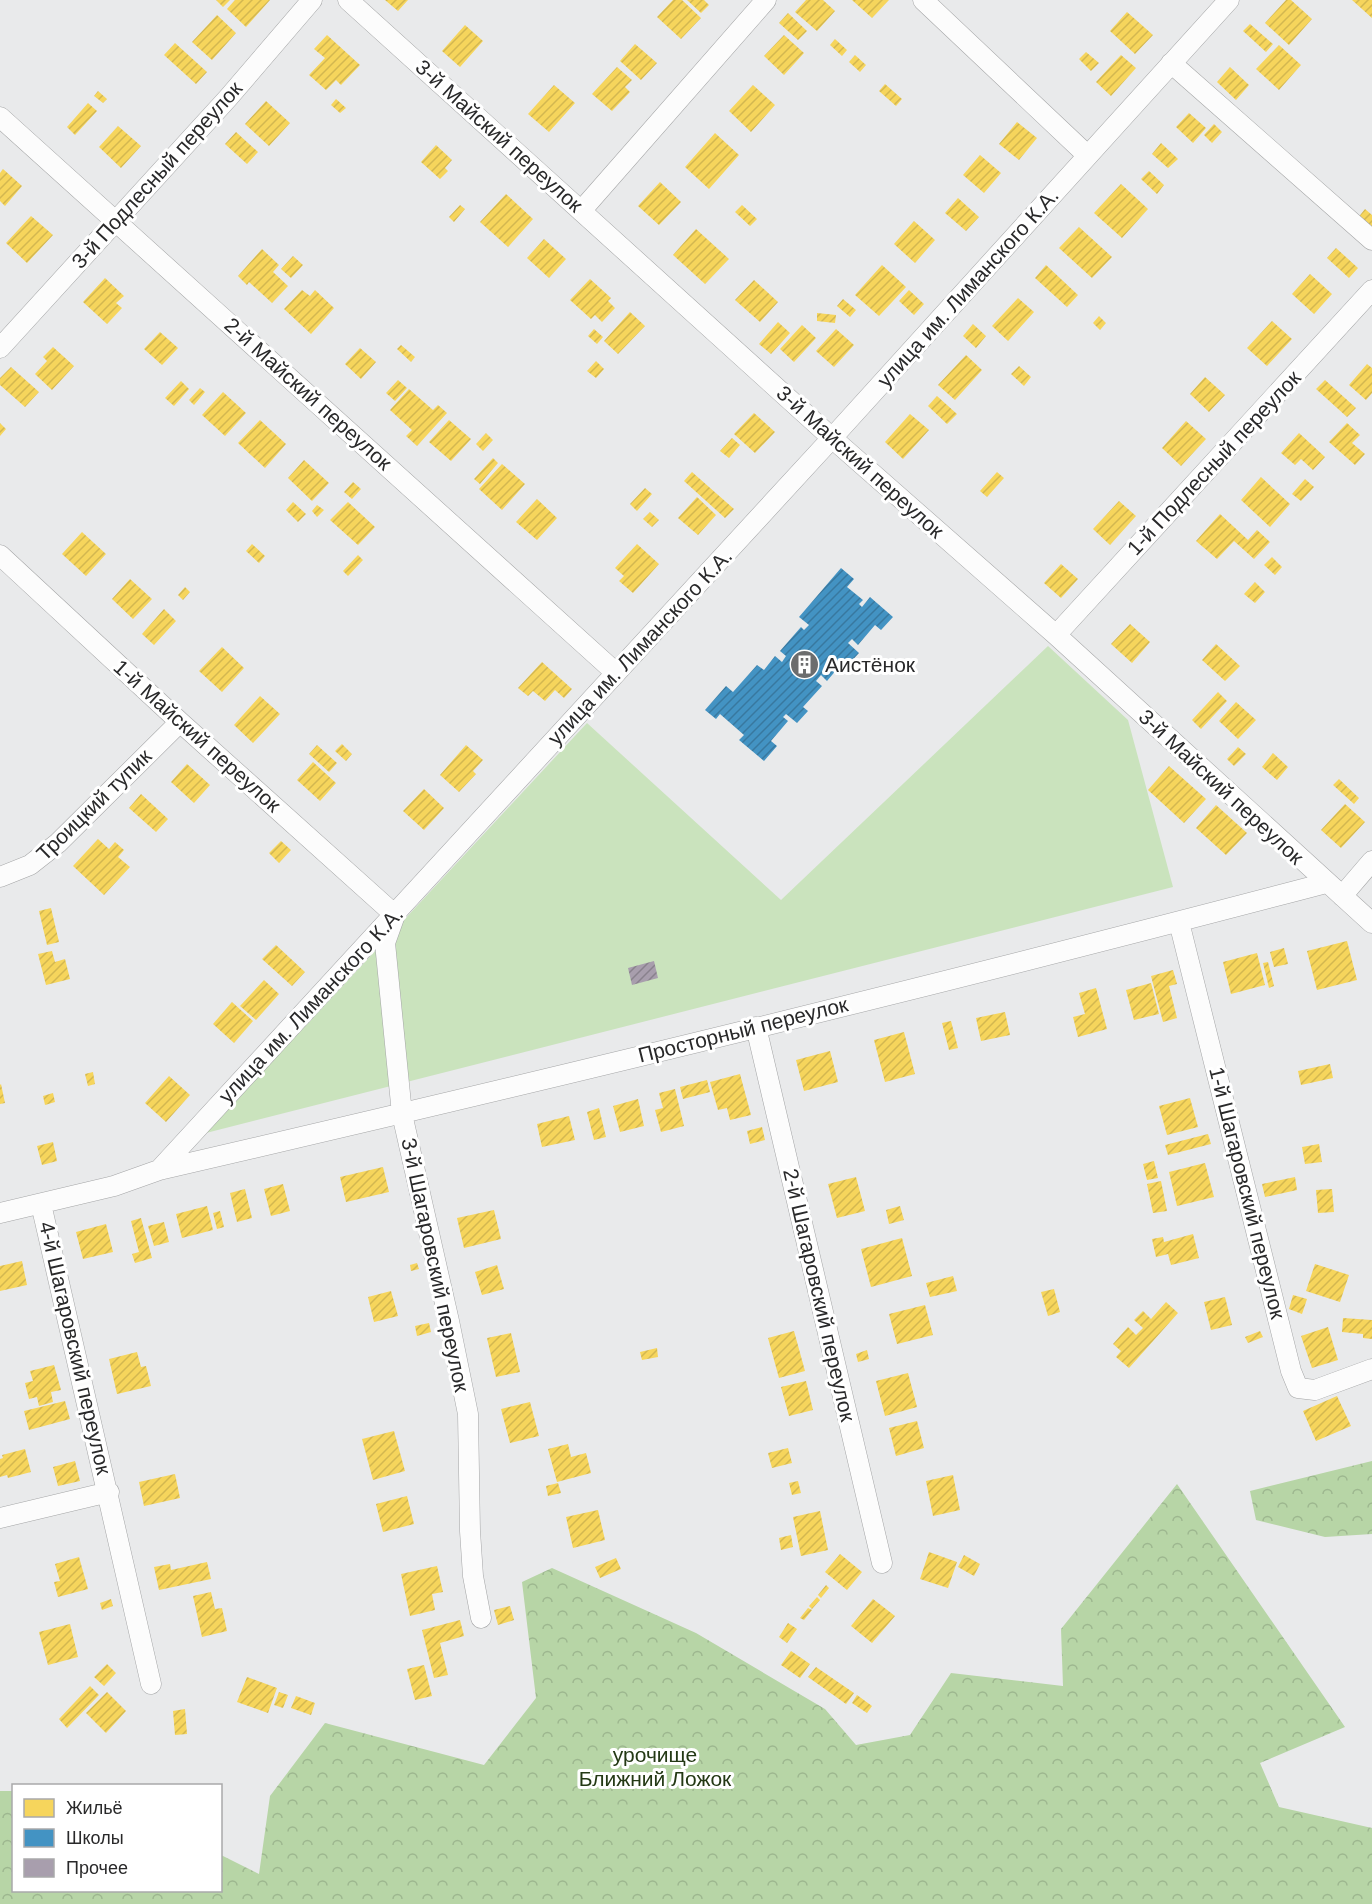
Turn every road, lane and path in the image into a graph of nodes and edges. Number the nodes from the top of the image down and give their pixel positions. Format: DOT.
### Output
graph roads {
  1 [pos="312,0"];
  2 [pos="348,0"];
  3 [pos="766,0"];
  4 [pos="923,0"];
  5 [pos="1229,0"];
  6 [pos="1172,63"];
  7 [pos="0,117"];
  8 [pos="1088,155"];
  9 [pos="581,211"];
  10 [pos="116,221"];
  11 [pos="1372,240"];
  12 [pos="1372,290"];
  13 [pos="0,348"];
  14 [pos="832,438"];
  15 [pos="0,555"];
  16 [pos="1056,635"];
  17 [pos="615,672"];
  18 [pos="180,722"];
  19 [pos="1372,861"];
  20 [pos="0,878"];
  21 [pos="1326,883"];
  22 [pos="1342,896"];
  23 [pos="395,915"];
  24 [pos="1179,922"];
  25 [pos="1372,923"];
  26 [pos="756,1027"];
  27 [pos="402,1114"];
  28 [pos="159,1170"];
  29 [pos="41,1204"];
  30 [pos="0,1213"];
  31 [pos="1372,1369"];
  32 [pos="109,1492"];
  33 [pos="0,1518"];
  34 [pos="882,1563"];
  35 [pos="481,1618"];
  36 [pos="151,1684"];
  1 -- 10 [label="street, 3-й Подлесный переулок"];
  2 -- 9 [label="street, 3-й Майский переулок"];
  3 -- 9 [label="street"];
  4 -- 8 [label="street"];
  5 -- 6 [label="street, улица им. Лиманского К.А."];
  6 -- 8 [label="street, улица им. Лиманского К.А."];
  6 -- 11 [label="street"];
  7 -- 10 [label="street, 2-й Майский переулок"];
  8 -- 14 [label="street, улица им. Лиманского К.А."];
  9 -- 14 [label="street, 3-й Майский переулок"];
  10 -- 13 [label="street, 3-й Подлесный переулок"];
  10 -- 17 [label="street, 2-й Майский переулок"];
  12 -- 16 [label="street, 1-й Подлесный переулок"];
  14 -- 16 [label="street, 3-й Майский переулок"];
  14 -- 17 [label="street, улица им. Лиманского К.А."];
  15 -- 18 [label="street, 1-й Майский переулок"];
  16 -- 21 [label="street, 3-й Майский переулок"];
  17 -- 23 [label="street, улица им. Лиманского К.А."];
  18 -- 20 [label="street, Троицкий тупик"];
  18 -- 23 [label="street, 1-й Майский переулок"];
  19 -- 22 [label="street"];
  21 -- 22 [label="street, 3-й Майский переулок"];
  21 -- 24 [label="street, Просторный переулок"];
  22 -- 25 [label="street, 3-й Майский переулок"];
  23 -- 27 [label="street, 3-й Шагаровский переулок"];
  23 -- 28 [label="street, улица им. Лиманского К.А."];
  24 -- 26 [label="street, Просторный переулок"];
  24 -- 31 [label="street, 1-й Шагаровский переулок"];
  26 -- 27 [label="street, Просторный переулок"];
  26 -- 34 [label="street, 2-й Шагаровский переулок"];
  27 -- 28 [label="street, Просторный переулок"];
  27 -- 35 [label="street, 3-й Шагаровский переулок"];
  28 -- 29 [label="street, улица им. Лиманского К.А."];
  29 -- 30 [label="street, улица им. Лиманского К.А."];
  29 -- 32 [label="street, 4-й Шагаровский переулок"];
  32 -- 33 [label="street, 4-й Шагаровский переулок"];
  32 -- 36 [label="street, 4-й Шагаровский переулок"];
}
